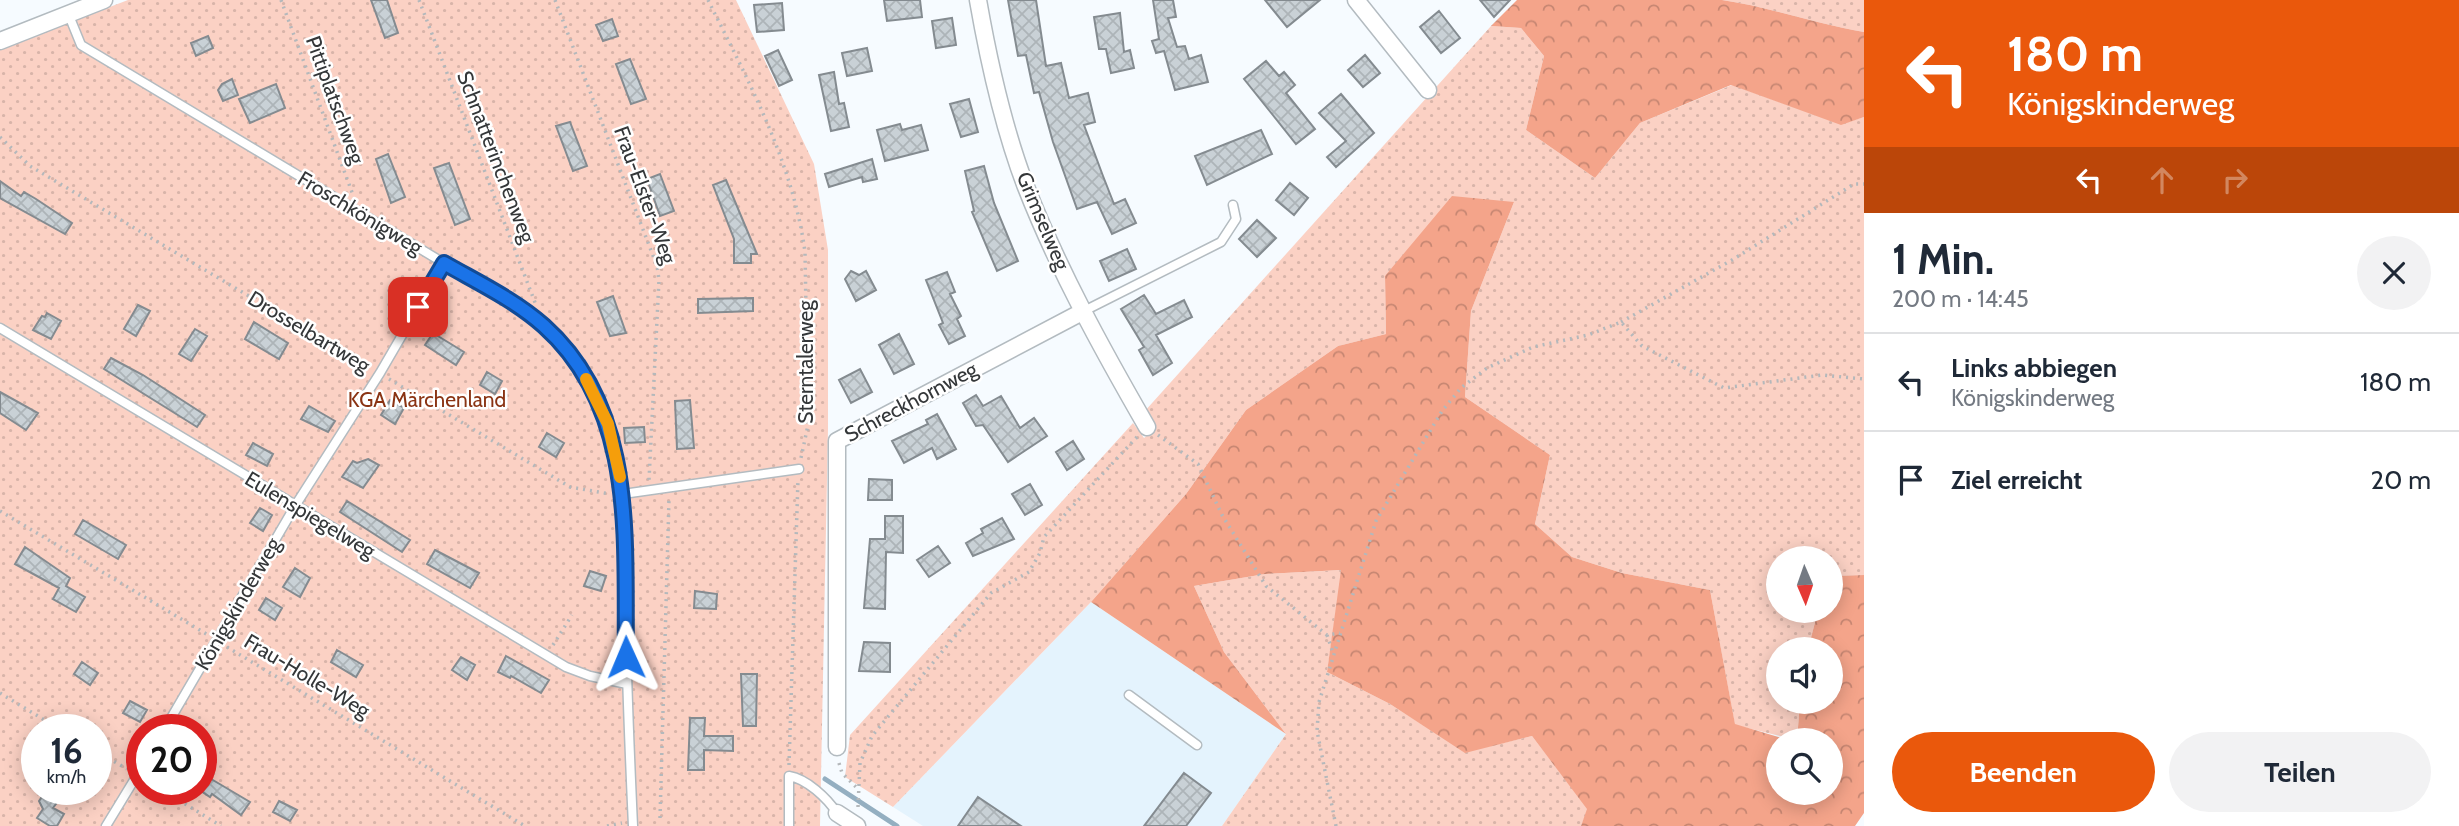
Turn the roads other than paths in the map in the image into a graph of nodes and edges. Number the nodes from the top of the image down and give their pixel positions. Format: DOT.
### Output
graph roads {
  1 [pos="104,0"];
  2 [pos="978,0"];
  3 [pos="1356,0"];
  4 [pos="66,7"];
  5 [pos="0,41"];
  6 [pos="1428,90"];
  7 [pos="1233,205"];
  8 [pos="444,263"];
  9 [pos="1082,312"];
  10 [pos="0,328"];
  11 [pos="1147,426"];
  12 [pos="799,469"];
  13 [pos="623,495"];
  14 [pos="295,506"];
  15 [pos="627,684"];
  16 [pos="1129,695"];
  17 [pos="174,714"];
  18 [pos="1197,744"];
  19 [pos="837,747"];
  20 [pos="126,793"];
  21 [pos="837,813"];
  22 [pos="858,820"];
  23 [pos="628,824"];
  24 [pos="106,826"];
  25 [pos="789,826"];
  1 -- 4 [label="street"];
  2 -- 9 [label="street, Grimselweg"];
  3 -- 6 [label="street"];
  4 -- 5 [label="street"];
  4 -- 8 [label="lane, Froschkönigweg"];
  7 -- 9 [label="lane, Schreckhornweg"];
  8 -- 13 [label="lane, Froschkönigweg"];
  8 -- 14 [label="lane, Königskinderweg"];
  9 -- 11 [label="street, Grimselweg"];
  9 -- 19 [label="street, Schreckhornweg"];
  10 -- 14 [label="lane, Eulenspiegelweg"];
  12 -- 13 [label="lane"];
  13 -- 15 [label="lane, Froschkönigweg"];
  14 -- 15 [label="lane, Eulenspiegelweg"];
  14 -- 17 [label="lane, Königskinderweg"];
  15 -- 23 [label="lane, Froschkönigweg"];
  16 -- 18 [label="lane"];
  20 -- 24 [label="lane"];
  21 -- 22 [label="street"];
  21 -- 25 [label="lane"];
}
